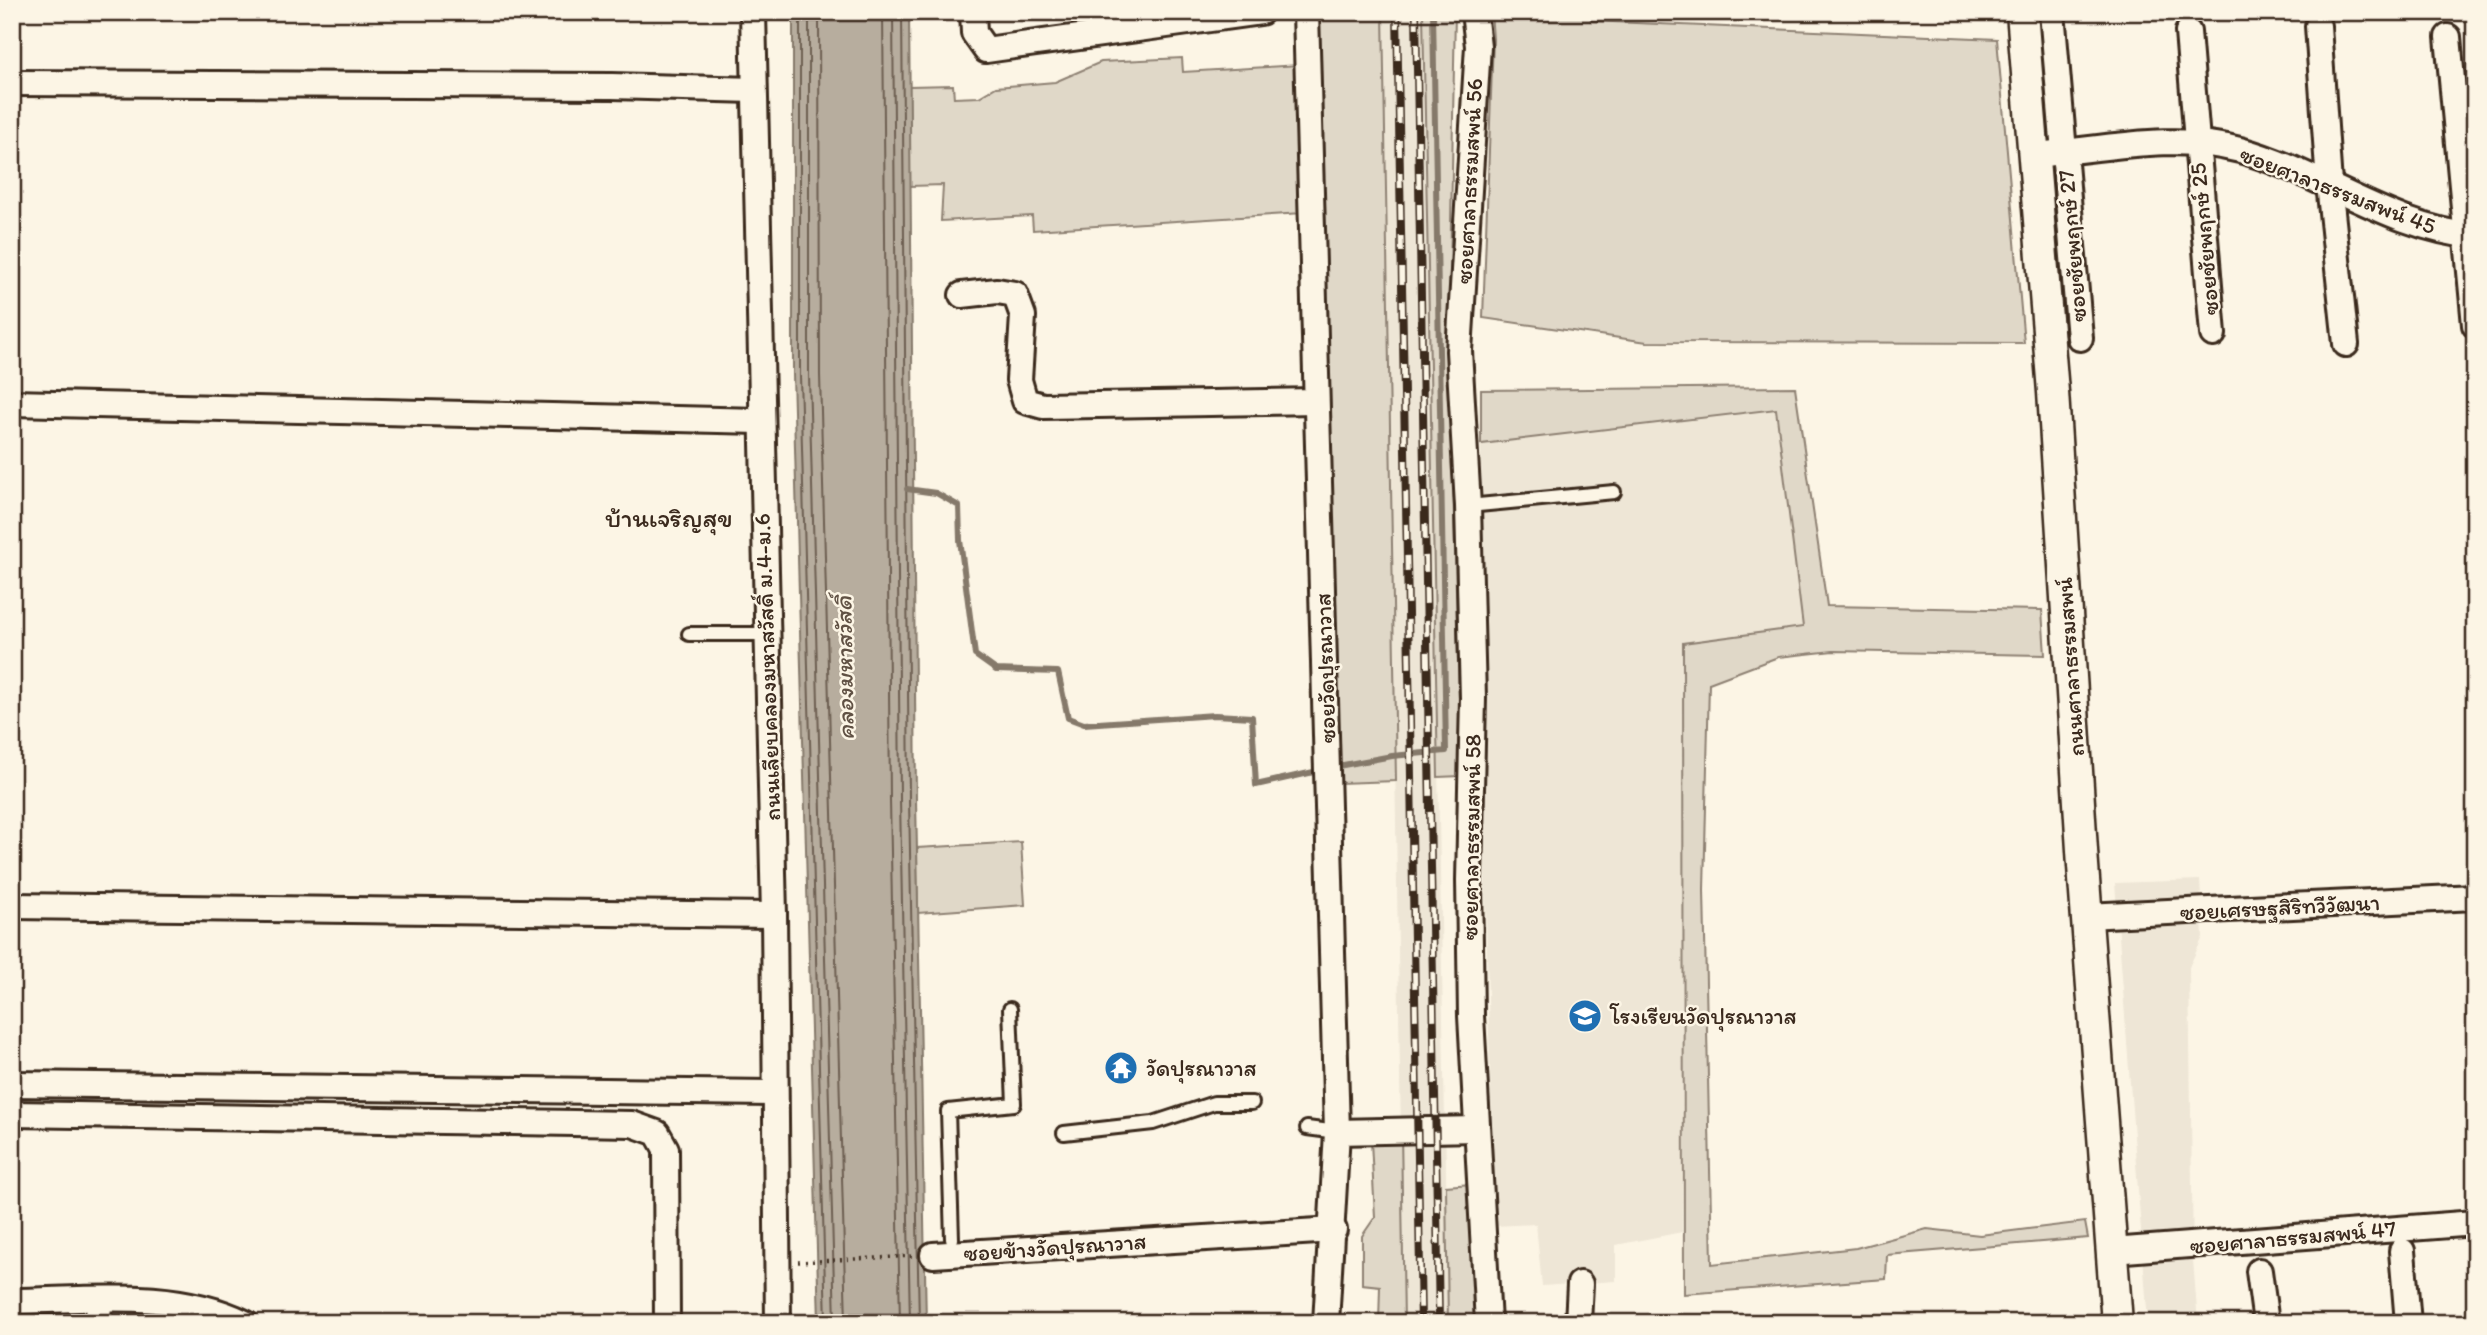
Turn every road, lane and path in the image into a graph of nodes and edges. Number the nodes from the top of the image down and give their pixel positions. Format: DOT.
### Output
graph roads {
  1 [pos="753,12"];
  2 [pos="973,12"];
  3 [pos="1261,12"];
  4 [pos="1306,12"];
  5 [pos="1474,12"];
  6 [pos="2022,12"];
  7 [pos="2052,12"];
  8 [pos="2318,26"];
  9 [pos="2188,32"];
  10 [pos="2448,37"];
  11 [pos="12,83"];
  12 [pos="754,90"];
  13 [pos="2195,143"];
  14 [pos="2064,153"];
  15 [pos="2033,155"];
  16 [pos="2329,184"];
  17 [pos="2470,235"];
  18 [pos="962,295"];
  19 [pos="2475,325"];
  20 [pos="2213,334"];
  21 [pos="2080,338"];
  22 [pos="2346,344"];
  23 [pos="1459,351"];
  24 [pos="1315,401"];
  25 [pos="12,403"];
  26 [pos="760,421"];
  27 [pos="1614,492"];
  28 [pos="1468,506"];
  29 [pos="689,634"];
  30 [pos="768,634"];
  31 [pos="2475,897"];
  32 [pos="12,906"];
  33 [pos="774,915"];
  34 [pos="2086,916"];
  35 [pos="1010,1009"];
  36 [pos="12,1084"];
  37 [pos="775,1093"];
  38 [pos="1252,1103"];
  39 [pos="12,1114"];
  40 [pos="1307,1128"];
  41 [pos="1476,1129"];
  42 [pos="1337,1132"];
  43 [pos="1064,1133"];
  44 [pos="2475,1223"];
  45 [pos="1334,1230"];
  46 [pos="942,1247"];
  47 [pos="2112,1251"];
  48 [pos="2402,1251"];
  49 [pos="784,1262"];
  50 [pos="2259,1271"];
  51 [pos="1580,1284"];
  52 [pos="12,1301"];
  53 [pos="99,1311"];
  54 [pos="245,1323"];
  55 [pos="667,1323"];
  56 [pos="778,1323"];
  57 [pos="1326,1323"];
  58 [pos="1488,1323"];
  59 [pos="1578,1323"];
  60 [pos="2117,1323"];
  61 [pos="2266,1323"];
  62 [pos="2408,1323"];
  1 -- 12 [label="street, ถนนเลียบคลองมหาสวัสดิ์ ม.4-ม.6"];
  2 -- 3 [label="street"];
  4 -- 24 [label="street, ซอยวัดปุรณาวาส"];
  5 -- 23 [label="street, ซอยศาลาธรรมสพน์ 56"];
  6 -- 15 [label="street, ถนนศาลาธรรมสพน์"];
  7 -- 14 [label="street, ซอยชัยพฤกษ์ 27"];
  8 -- 16 [label="street"];
  9 -- 13 [label="street, ซอยชัยพฤกษ์ 25"];
  10 -- 17 [label="street"];
  11 -- 12 [label="street"];
  12 -- 26 [label="street, ถนนเลียบคลองมหาสวัสดิ์ ม.4-ม.6"];
  13 -- 14 [label="street, ซอยศาลาธรรมสพน์ 45"];
  13 -- 16 [label="street, ซอยศาลาธรรมสพน์ 45"];
  13 -- 20 [label="street, ซอยชัยพฤกษ์ 25"];
  14 -- 15 [label="street, ซอยศาลาธรรมสพน์ 45"];
  14 -- 21 [label="street, ซอยชัยพฤกษ์ 27"];
  15 -- 34 [label="street, ถนนศาลาธรรมสพน์"];
  16 -- 17 [label="street, ซอยศาลาธรรมสพน์ 45"];
  16 -- 22 [label="street"];
  17 -- 19 [label="street"];
  18 -- 24 [label="street"];
  23 -- 28 [label="street, ซอยศาลาธรรมสพน์ 58"];
  24 -- 42 [label="street, ซอยวัดปุรณาวาส"];
  25 -- 26 [label="street"];
  26 -- 30 [label="street, ถนนเลียบคลองมหาสวัสดิ์ ม.4-ม.6"];
  27 -- 28 [label="lane"];
  28 -- 41 [label="street, ซอยศาลาธรรมสพน์ 58"];
  29 -- 30 [label="lane"];
  30 -- 33 [label="street, ถนนเลียบคลองมหาสวัสดิ์ ม.4-ม.6"];
  31 -- 34 [label="street, ซอยเศรษฐสิริทวีวัฒนา"];
  32 -- 33 [label="street"];
  33 -- 37 [label="street, ถนนเลียบคลองมหาสวัสดิ์ ม.4-ม.6"];
  34 -- 47 [label="street, ถนนศาลาธรรมสพน์"];
  35 -- 46 [label="lane"];
  36 -- 37 [label="street"];
  37 -- 49 [label="street, ถนนเลียบคลองมหาสวัสดิ์ ม.4-ม.6"];
  38 -- 43 [label="lane"];
  39 -- 55 [label="street"];
  40 -- 42 [label="lane"];
  41 -- 42 [label="street"];
  41 -- 58 [label="street, ซอยศาลาธรรมสพน์ 58"];
  42 -- 45 [label="street, ซอยวัดปุรณาวาส"];
  44 -- 47 [label="street, ซอยศาลาธรรมสพน์ 47"];
  45 -- 46 [label="street, ซอยข้างวัดปุรณาวาส"];
  45 -- 57 [label="street, ซอยวัดปุรณาวาส"];
  46 -- 49 [label="path, ซอยข้างวัดปุรณาวาส"];
  47 -- 60 [label="street, ถนนศาลาธรรมสพน์"];
  48 -- 62 [label="street"];
  49 -- 56 [label="street, ถนนเลียบคลองมหาสวัสดิ์ ม.4-ม.6"];
  50 -- 61 [label="street"];
  51 -- 59 [label="street"];
  52 -- 53 [label="street"];
  53 -- 54 [label="street"];
}
